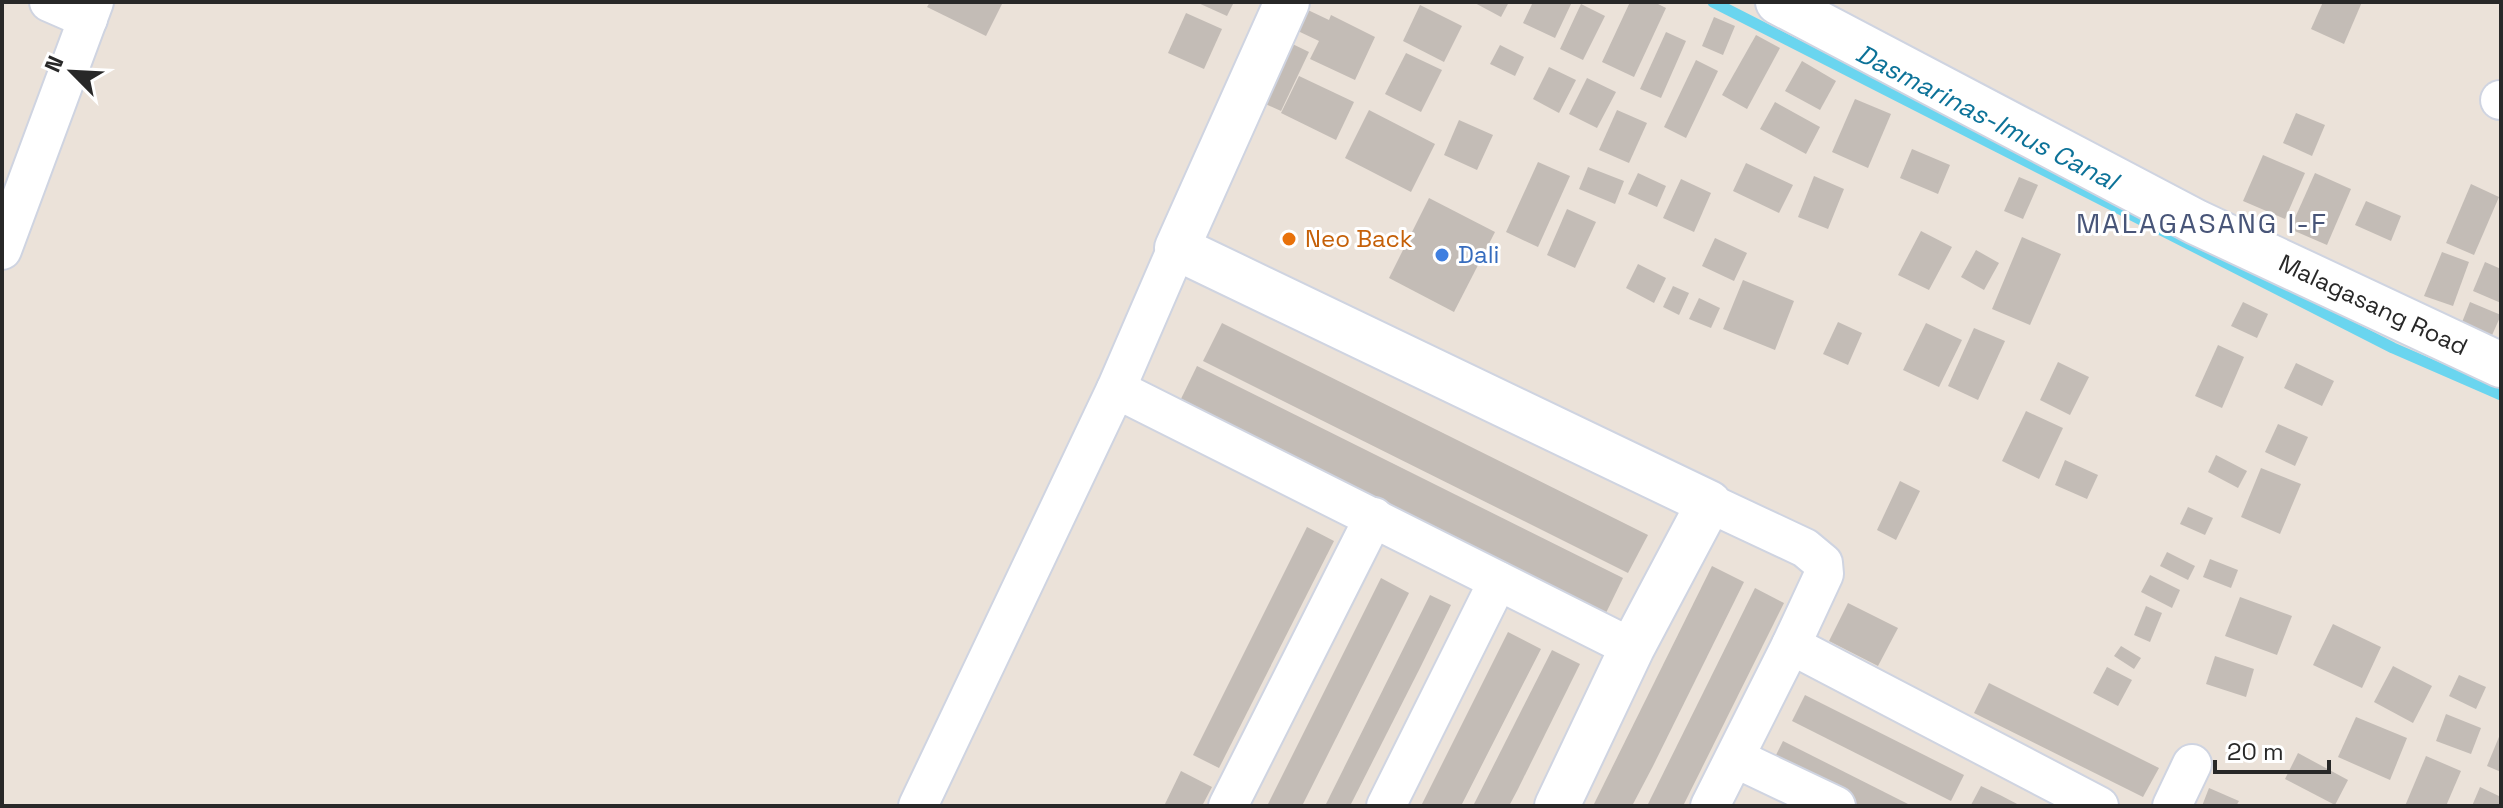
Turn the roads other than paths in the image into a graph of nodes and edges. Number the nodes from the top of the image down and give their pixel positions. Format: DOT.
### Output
graph roads {
  1 [pos="49,2"];
  2 [pos="1287,2"];
  3 [pos="1778,2"];
  4 [pos="91,11"];
  5 [pos="15,174"];
  6 [pos="1177,248"];
  7 [pos="2,250"];
  8 [pos="2501,365"];
  9 [pos="1116,389"];
  10 [pos="1709,503"];
  11 [pos="1374,517"];
  12 [pos="1498,581"];
  13 [pos="1791,645"];
  14 [pos="1632,648"];
  15 [pos="1735,758"];
  16 [pos="2192,764"];
  17 [pos="918,806"];
  18 [pos="1228,806"];
  19 [pos="1386,806"];
  20 [pos="1557,806"];
  21 [pos="1710,806"];
  22 [pos="1836,806"];
  23 [pos="2099,806"];
  24 [pos="2172,806"];
  1 -- 4 [label="street"];
  2 -- 6 [label="street"];
  3 -- 8 [label="street, Malagasang Road"];
  4 -- 5 [label="street"];
  5 -- 7 [label="street"];
  6 -- 9 [label="street"];
  6 -- 10 [label="street"];
  9 -- 11 [label="street"];
  9 -- 17 [label="street"];
  10 -- 13 [label="street"];
  10 -- 14 [label="street"];
  11 -- 12 [label="street"];
  11 -- 18 [label="street"];
  12 -- 14 [label="street"];
  12 -- 19 [label="street"];
  13 -- 15 [label="street"];
  13 -- 23 [label="street"];
  14 -- 20 [label="street"];
  15 -- 21 [label="street"];
  15 -- 22 [label="street"];
  16 -- 24 [label="street"];
}
